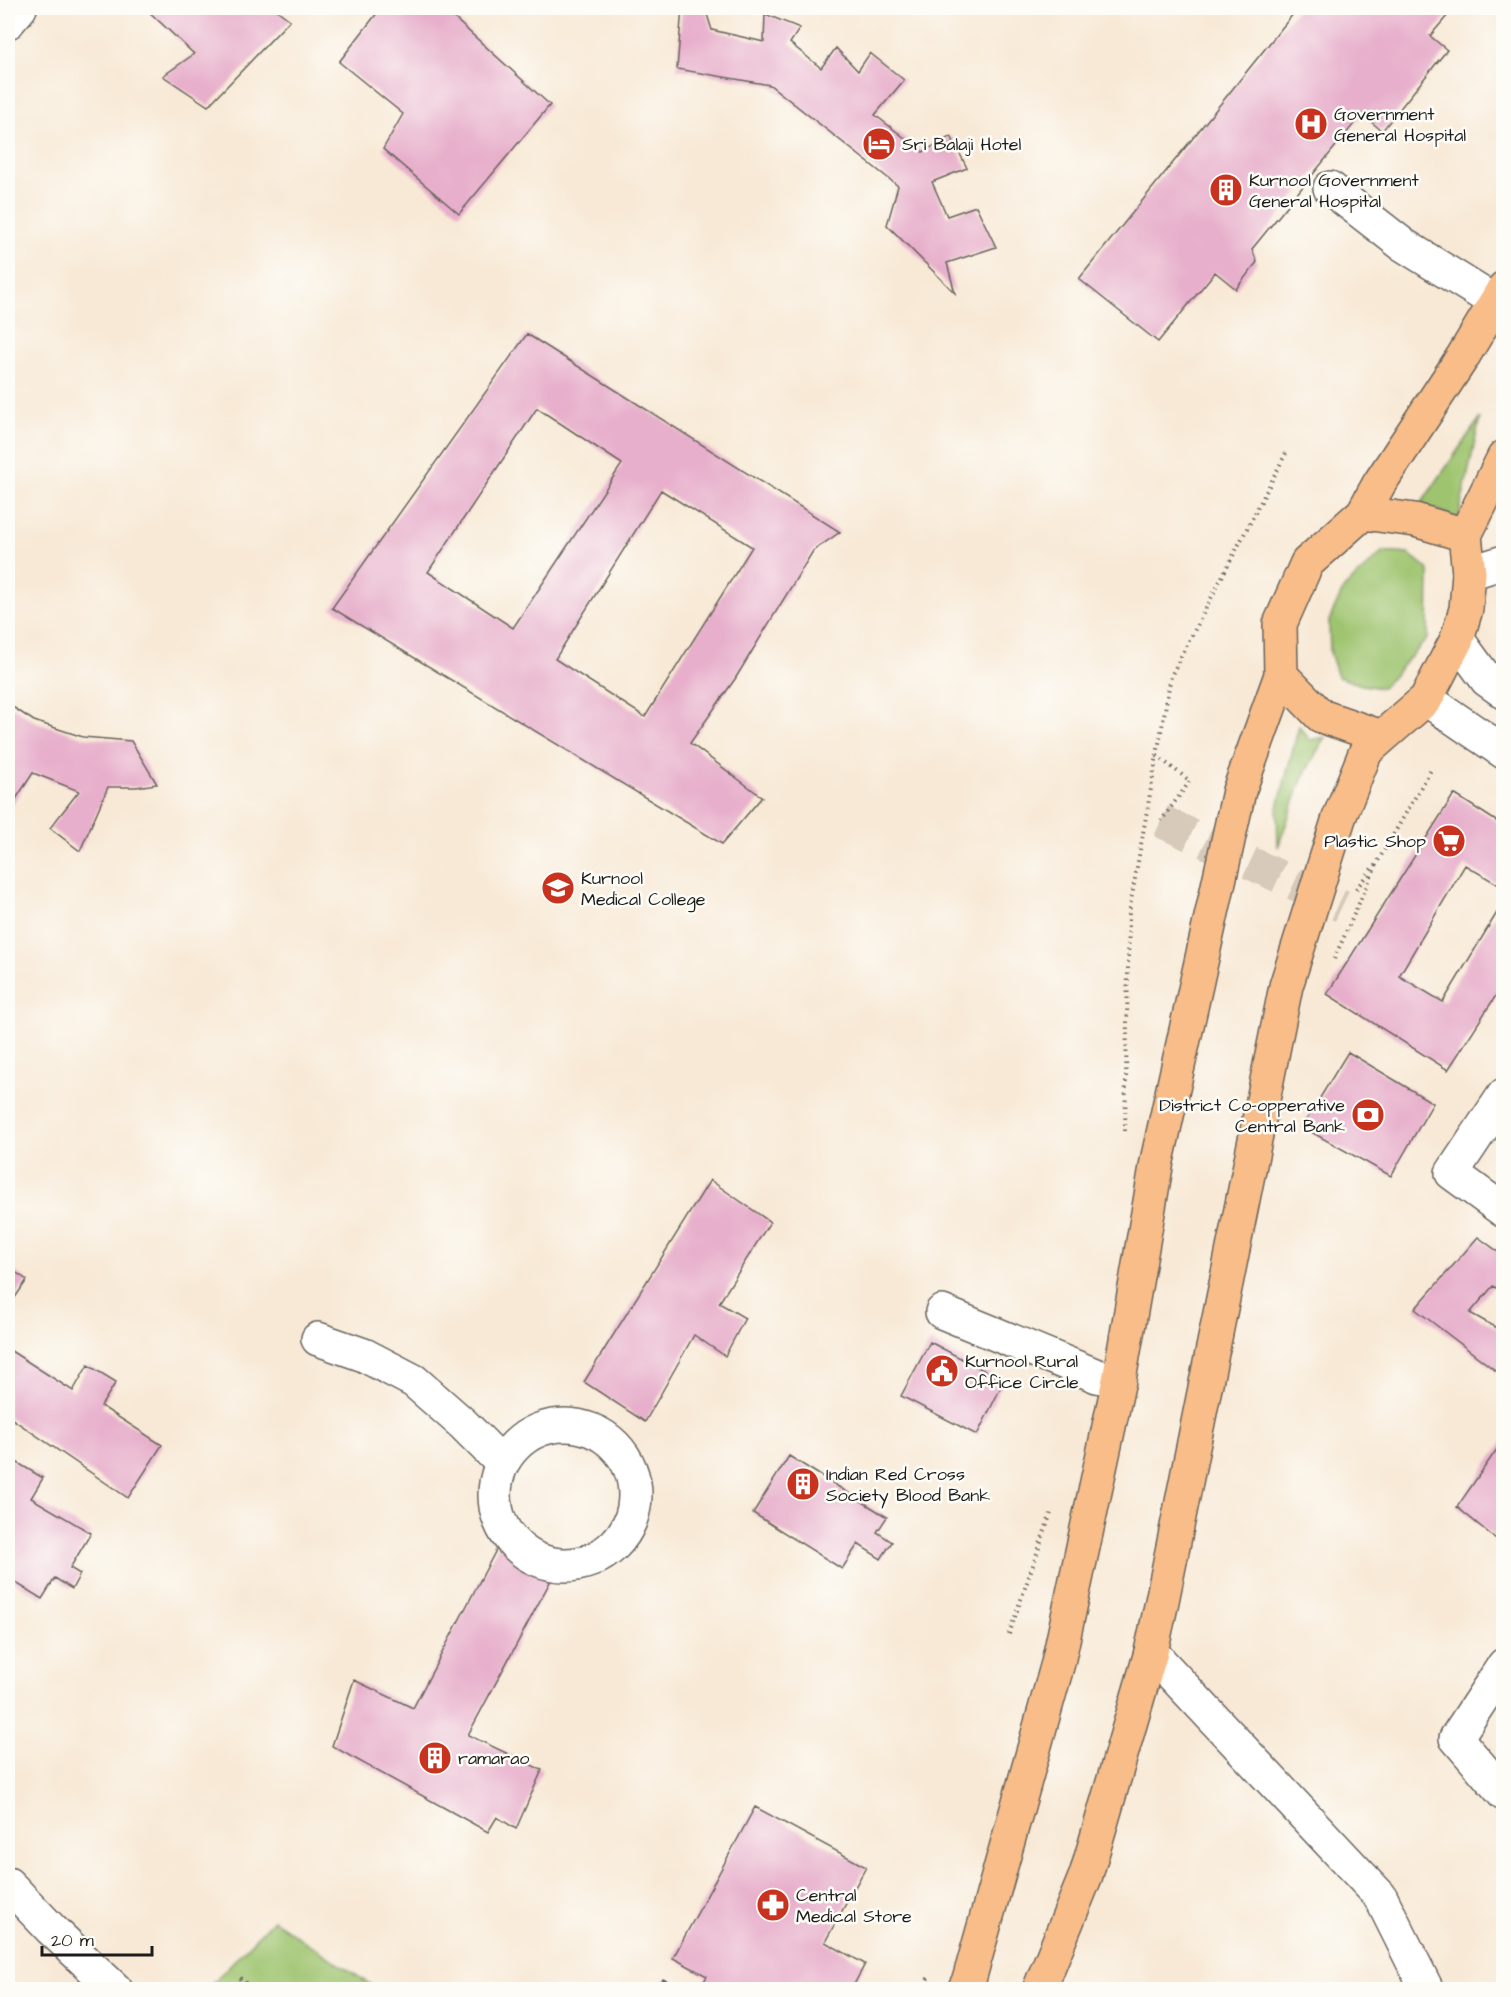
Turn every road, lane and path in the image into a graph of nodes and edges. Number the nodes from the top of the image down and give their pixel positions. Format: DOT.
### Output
graph roads {
  1 [pos="20,8"];
  2 [pos="8,22"];
  3 [pos="1330,188"];
  4 [pos="1499,295"];
  5 [pos="1286,453"];
  6 [pos="1503,458"];
  7 [pos="1364,513"];
  8 [pos="1466,535"];
  9 [pos="1503,562"];
  10 [pos="1469,573"];
  11 [pos="1457,639"];
  12 [pos="1281,675"];
  13 [pos="1503,692"];
  14 [pos="1426,699"];
  15 [pos="1382,737"];
  16 [pos="1503,752"];
  17 [pos="1157,756"];
  18 [pos="1161,821"];
  19 [pos="1378,861"];
  20 [pos="1349,897"];
  21 [pos="1503,1095"];
  22 [pos="1125,1142"];
  23 [pos="1503,1211"];
  24 [pos="942,1312"];
  25 [pos="318,1340"];
  26 [pos="1119,1380"];
  27 [pos="501,1462"];
  28 [pos="1054,1505"];
  29 [pos="1009,1634"];
  30 [pos="1151,1652"];
  31 [pos="1503,1665"];
  32 [pos="1503,1794"];
  33 [pos="8,1884"];
  34 [pos="240,1978"];
  35 [pos="116,1989"];
  36 [pos="254,1989"];
  37 [pos="964,1989"];
  38 [pos="1039,1989"];
  39 [pos="1427,1989"];
  1 -- 2 [label="street"];
  3 -- 4 [label="street"];
  4 -- 7 [label="main road"];
  5 -- 17 [label="path"];
  6 -- 8 [label="main road"];
  7 -- 8 [label="main road"];
  7 -- 12 [label="main road"];
  8 -- 10 [label="main road"];
  9 -- 10 [label="street"];
  10 -- 11 [label="main road"];
  11 -- 13 [label="street"];
  11 -- 14 [label="main road"];
  12 -- 15 [label="main road"];
  12 -- 26 [label="main road"];
  14 -- 15 [label="main road"];
  14 -- 16 [label="street"];
  15 -- 30 [label="main road"];
  17 -- 18 [label="path"];
  17 -- 22 [label="path"];
  19 -- 20 [label="path"];
  21 -- 23 [label="street"];
  24 -- 26 [label="street"];
  25 -- 27 [label="street"];
  26 -- 37 [label="main road"];
  27 -- 27 [label="street"];
  28 -- 29 [label="path"];
  30 -- 38 [label="main road"];
  30 -- 39 [label="street"];
  31 -- 32 [label="street"];
  33 -- 35 [label="street"];
  34 -- 36 [label="path"];
}
